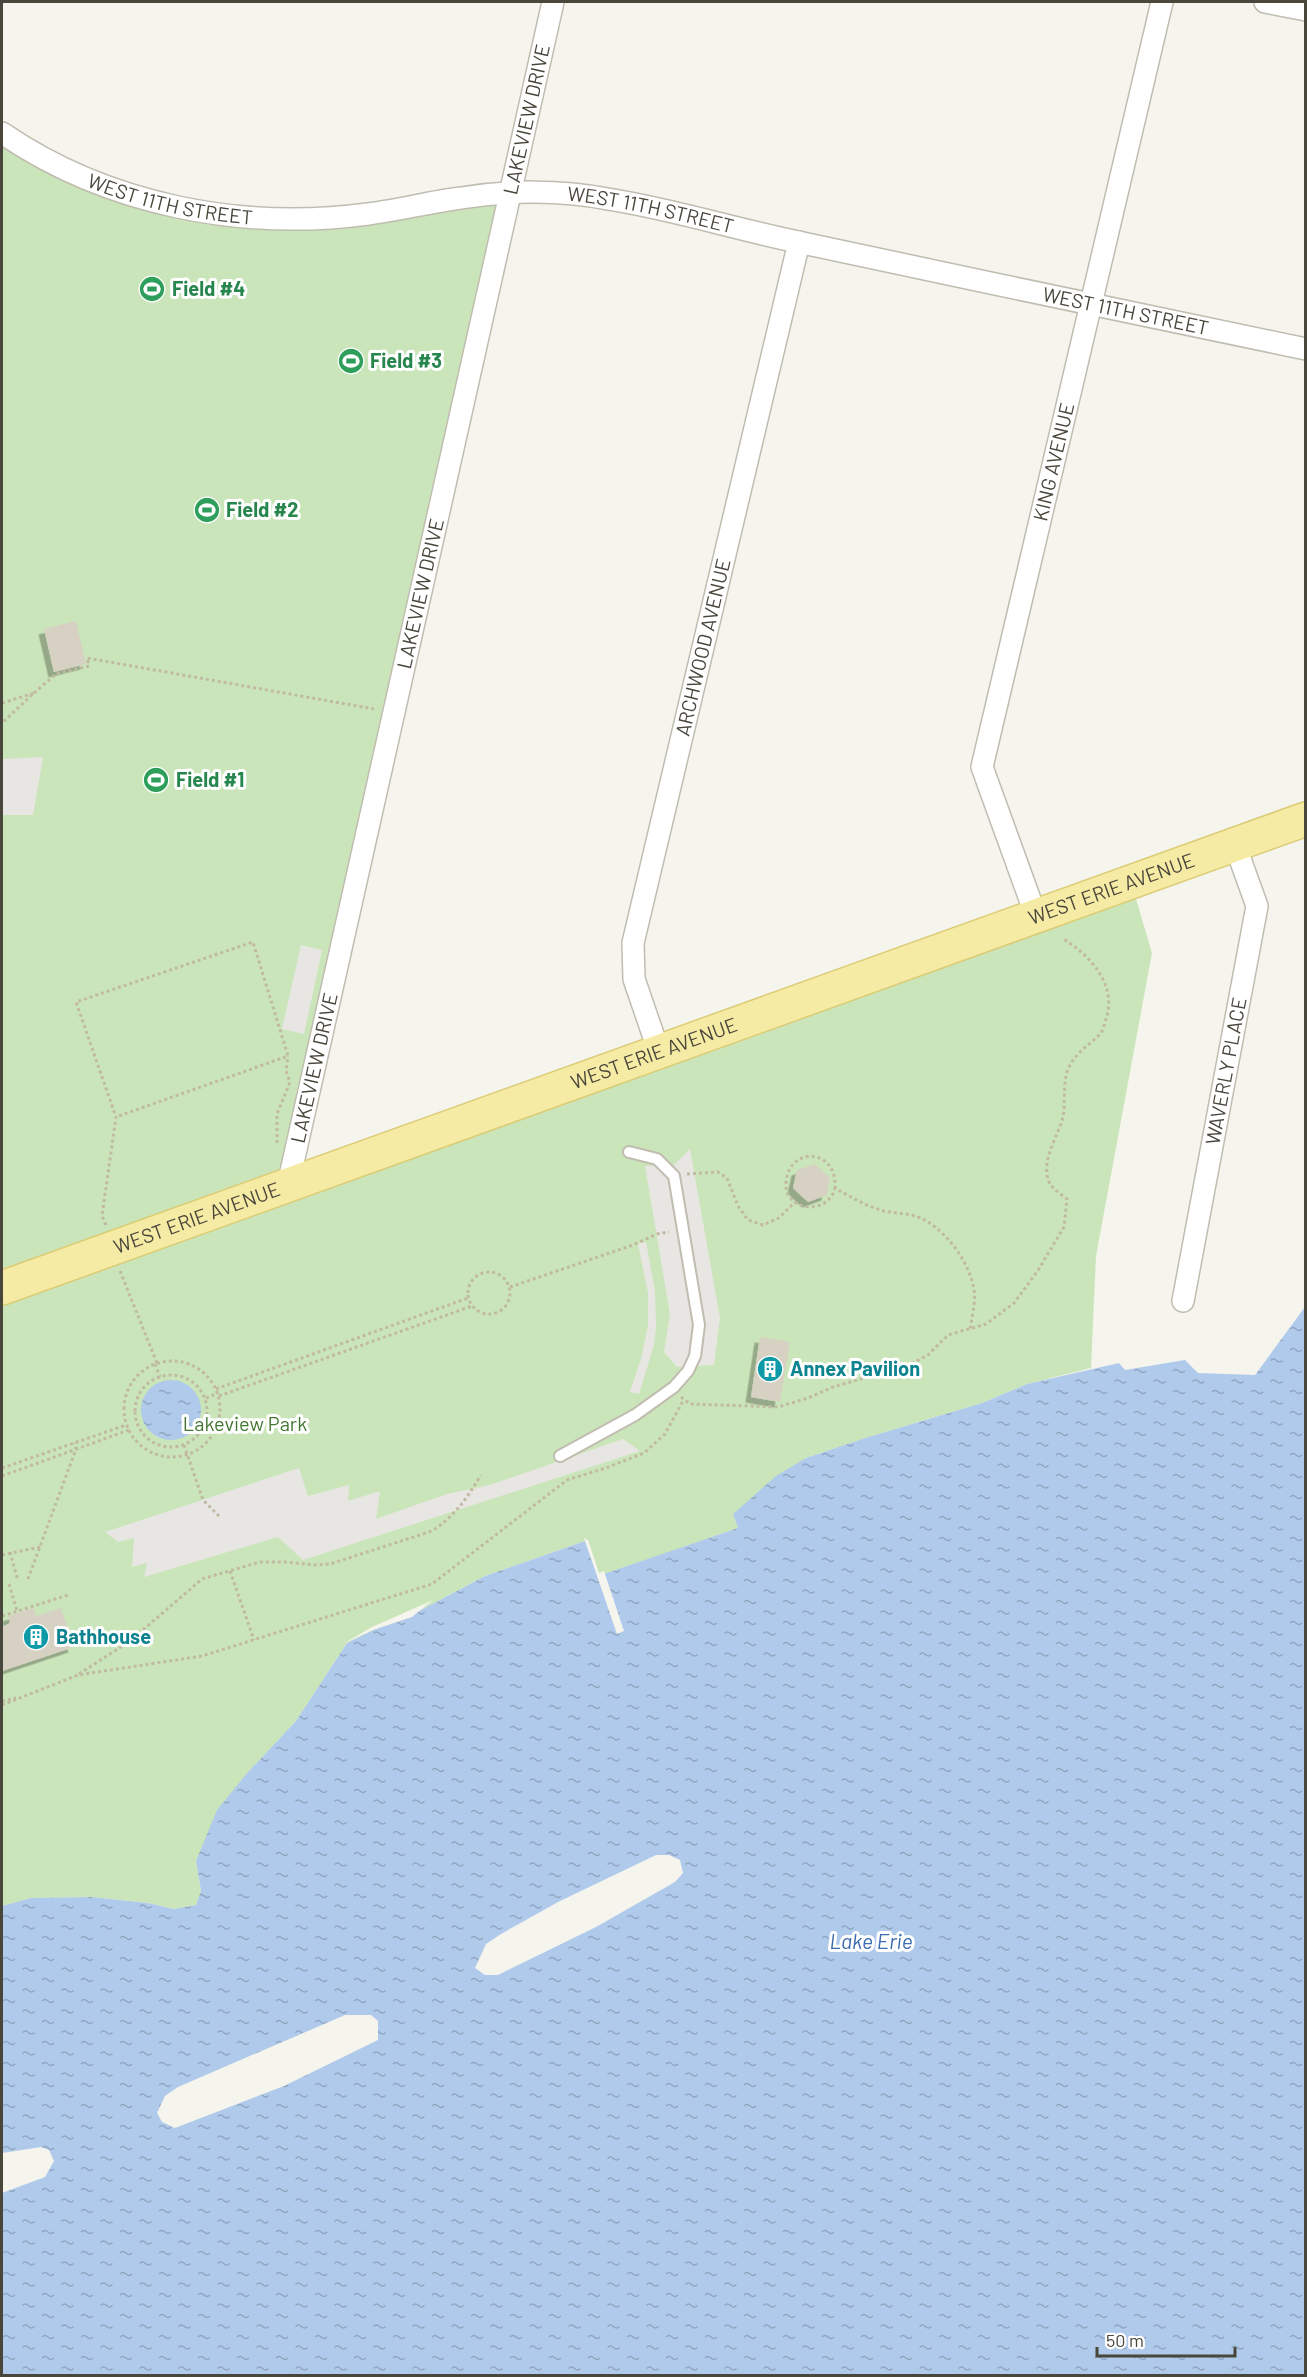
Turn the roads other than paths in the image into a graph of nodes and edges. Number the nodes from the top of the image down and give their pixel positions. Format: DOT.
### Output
graph roads {
  1 [pos="553,2"];
  2 [pos="1162,2"];
  3 [pos="1265,2"];
  4 [pos="1305,10"];
  5 [pos="2,133"];
  6 [pos="510,193"];
  7 [pos="799,243"];
  8 [pos="1091,303"];
  9 [pos="1305,349"];
  10 [pos="1305,819"];
  11 [pos="1235,845"];
  12 [pos="1035,916"];
  13 [pos="659,1052"];
  14 [pos="629,1152"];
  15 [pos="288,1185"];
  16 [pos="2,1288"];
  17 [pos="1183,1301"];
  18 [pos="560,1456"];
  1 -- 6 [label="street, LAKEVIEW DRIVE"];
  2 -- 8 [label="street, KING AVENUE"];
  3 -- 4 [label="street"];
  5 -- 6 [label="street, WEST 11TH STREET"];
  6 -- 7 [label="street, WEST 11TH STREET"];
  6 -- 15 [label="street, LAKEVIEW DRIVE"];
  7 -- 8 [label="street, WEST 11TH STREET"];
  7 -- 13 [label="street, ARCHWOOD AVENUE"];
  8 -- 9 [label="street, WEST 11TH STREET"];
  8 -- 12 [label="street, KING AVENUE"];
  10 -- 11 [label="main road, WEST ERIE AVENUE"];
  11 -- 12 [label="main road, WEST ERIE AVENUE"];
  11 -- 17 [label="street, WAVERLY PLACE"];
  12 -- 13 [label="main road, WEST ERIE AVENUE"];
  13 -- 15 [label="main road, WEST ERIE AVENUE"];
  14 -- 18 [label="lane"];
  15 -- 16 [label="main road, WEST ERIE AVENUE"];
}
